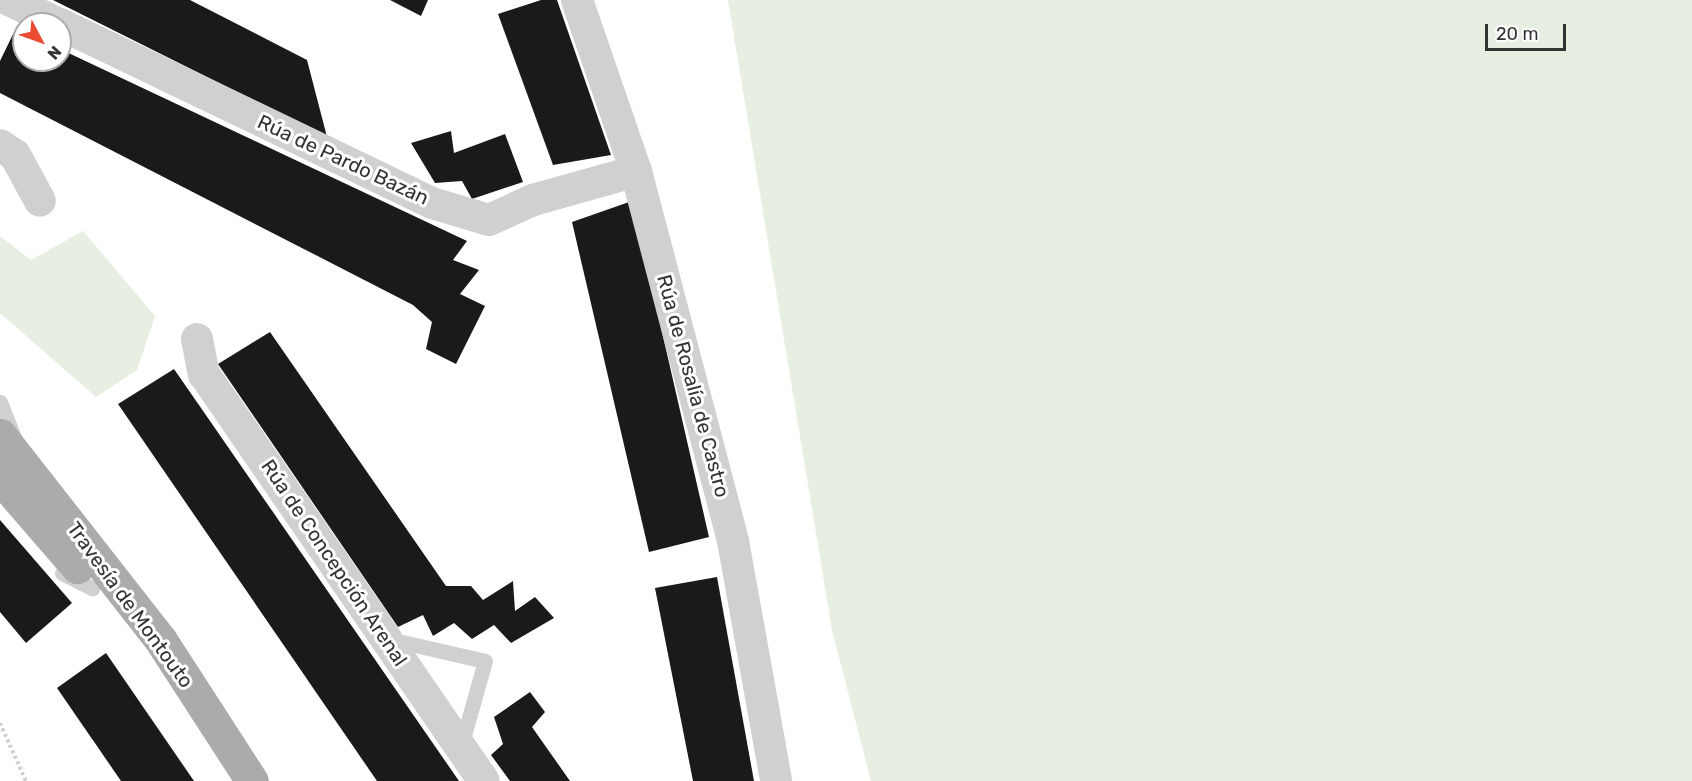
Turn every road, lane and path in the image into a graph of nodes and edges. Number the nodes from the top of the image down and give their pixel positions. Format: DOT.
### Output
graph roads {
  1 [pos="9,0"];
  2 [pos="578,0"];
  3 [pos="34,12"];
  4 [pos="72,30"];
  5 [pos="0,145"];
  6 [pos="636,171"];
  7 [pos="40,201"];
  8 [pos="197,339"];
  9 [pos="0,402"];
  10 [pos="0,435"];
  11 [pos="7,465"];
  12 [pos="0,497"];
  13 [pos="92,588"];
  14 [pos="386,638"];
  15 [pos="0,723"];
  16 [pos="461,747"];
  17 [pos="26,781"];
  18 [pos="250,781"];
  19 [pos="484,781"];
  20 [pos="776,781"];
  1 -- 3 [label="street, Rúa de Pardo Bazán"];
  2 -- 6 [label="street, Rúa de Rosalía de Castro"];
  4 -- 6 [label="street, Rúa de Pardo Bazán"];
  5 -- 7 [label="street"];
  6 -- 20 [label="street, Rúa de Rosalía de Castro"];
  8 -- 14 [label="street, Rúa de Concepción Arenal"];
  9 -- 11 [label="lane"];
  10 -- 11 [label="main road, Travesía de Montouto"];
  11 -- 13 [label="main road, Travesía de Montouto"];
  11 -- 18 [label="main road, Travesía de Montouto"];
  12 -- 13 [label="lane"];
  13 -- 18 [label="main road, Travesía de Montouto"];
  14 -- 16 [label="street, Rúa de Concepción Arenal"];
  14 -- 16 [label="lane"];
  15 -- 17 [label="path"];
  16 -- 19 [label="street, Rúa de Concepción Arenal"];
}
